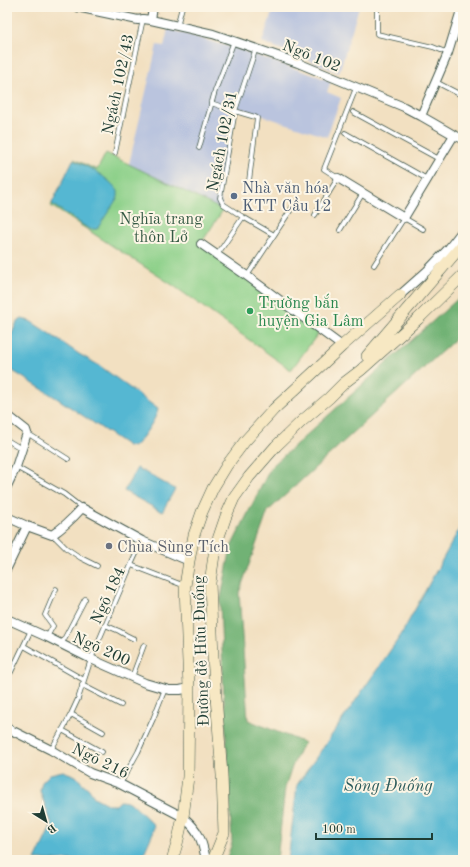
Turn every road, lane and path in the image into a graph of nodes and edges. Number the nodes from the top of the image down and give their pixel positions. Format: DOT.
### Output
graph roads {
  1 [pos="77,7"];
  2 [pos="153,7"];
  3 [pos="182,7"];
  4 [pos="377,7"];
  5 [pos="462,7"];
  6 [pos="147,20"];
  7 [pos="177,26"];
  8 [pos="234,41"];
  9 [pos="256,48"];
  10 [pos="448,53"];
  11 [pos="436,82"];
  12 [pos="356,88"];
  13 [pos="463,96"];
  14 [pos="211,102"];
  15 [pos="236,111"];
  16 [pos="353,112"];
  17 [pos="421,116"];
  18 [pos="345,133"];
  19 [pos="454,135"];
  20 [pos="463,139"];
  21 [pos="199,148"];
  22 [pos="115,153"];
  23 [pos="440,160"];
  24 [pos="338,178"];
  25 [pos="427,180"];
  26 [pos="248,182"];
  27 [pos="363,193"];
  28 [pos="294,205"];
  29 [pos="315,216"];
  30 [pos="243,217"];
  31 [pos="404,218"];
  32 [pos="422,229"];
  33 [pos="340,230"];
  34 [pos="463,230"];
  35 [pos="274,235"];
  36 [pos="201,244"];
  37 [pos="463,244"];
  38 [pos="216,255"];
  39 [pos="374,265"];
  40 [pos="463,275"];
  41 [pos="247,276"];
  42 [pos="400,295"];
  43 [pos="342,346"];
  44 [pos="344,383"];
  45 [pos="7,415"];
  46 [pos="27,434"];
  47 [pos="7,440"];
  48 [pos="22,449"];
  49 [pos="68,458"];
  50 [pos="16,467"];
  51 [pos="7,486"];
  52 [pos="82,508"];
  53 [pos="7,517"];
  54 [pos="27,526"];
  55 [pos="52,535"];
  56 [pos="142,541"];
  57 [pos="189,561"];
  58 [pos="131,565"];
  59 [pos="96,566"];
  60 [pos="7,568"];
  61 [pos="185,586"];
  62 [pos="56,589"];
  63 [pos="85,599"];
  64 [pos="7,620"];
  65 [pos="105,625"];
  66 [pos="31,630"];
  67 [pos="47,637"];
  68 [pos="134,639"];
  69 [pos="61,645"];
  70 [pos="144,645"];
  71 [pos="24,646"];
  72 [pos="91,660"];
  73 [pos="11,672"];
  74 [pos="132,677"];
  75 [pos="84,680"];
  76 [pos="82,685"];
  77 [pos="189,688"];
  78 [pos="165,689"];
  79 [pos="121,705"];
  80 [pos="71,714"];
  81 [pos="7,728"];
  82 [pos="62,730"];
  83 [pos="103,732"];
  84 [pos="50,750"];
  85 [pos="102,752"];
  86 [pos="120,784"];
  87 [pos="183,817"];
  88 [pos="172,860"];
  89 [pos="206,860"];
  90 [pos="213,860"];
  1 -- 6 [label="street, Ngõ 102"];
  2 -- 6 [label="street"];
  3 -- 7 [label="lane"];
  4 -- 10 [label="lane"];
  5 -- 10 [label="street"];
  6 -- 7 [label="street, Ngõ 102"];
  6 -- 22 [label="lane, Ngách 102/43"];
  7 -- 8 [label="street, Ngõ 102"];
  8 -- 9 [label="street, Ngõ 102"];
  8 -- 14 [label="lane"];
  9 -- 12 [label="street, Ngõ 102"];
  9 -- 15 [label="lane, Ngách 102/31"];
  10 -- 11 [label="street"];
  11 -- 13 [label="lane"];
  11 -- 17 [label="street"];
  12 -- 17 [label="street, Ngõ 102"];
  12 -- 24 [label="lane"];
  14 -- 15 [label="lane"];
  14 -- 21 [label="lane"];
  15 -- 26 [label="lane"];
  15 -- 30 [label="lane, Ngách 102/31"];
  16 -- 23 [label="lane"];
  17 -- 19 [label="street, Ngõ 102"];
  18 -- 25 [label="lane"];
  19 -- 20 [label="street, Ngõ 102"];
  19 -- 23 [label="street"];
  23 -- 25 [label="street"];
  24 -- 27 [label="street"];
  24 -- 29 [label="lane"];
  25 -- 31 [label="street"];
  27 -- 31 [label="street"];
  27 -- 33 [label="lane"];
  28 -- 35 [label="lane"];
  30 -- 35 [label="lane, Ngách 102/31"];
  30 -- 38 [label="lane"];
  31 -- 32 [label="lane"];
  31 -- 39 [label="lane"];
  34 -- 42 [label="street"];
  35 -- 41 [label="lane"];
  36 -- 38 [label="street"];
  37 -- 44 [label="main road"];
  38 -- 41 [label="street"];
  40 -- 44 [label="main road, Đường đê Hữu Đuống"];
  41 -- 43 [label="street"];
  42 -- 43 [label="main road"];
  43 -- 57 [label="main road"];
  44 -- 90 [label="main road, Đường đê Hữu Đuống"];
  45 -- 46 [label="street"];
  46 -- 48 [label="street"];
  46 -- 49 [label="lane"];
  47 -- 48 [label="lane"];
  48 -- 50 [label="street"];
  50 -- 51 [label="street"];
  50 -- 52 [label="lane"];
  52 -- 55 [label="street"];
  52 -- 56 [label="street"];
  53 -- 54 [label="street"];
  54 -- 55 [label="street"];
  54 -- 60 [label="street"];
  55 -- 59 [label="lane"];
  56 -- 57 [label="street"];
  56 -- 58 [label="lane"];
  57 -- 61 [label="main road"];
  58 -- 61 [label="lane, Ngõ 184"];
  58 -- 65 [label="lane, Ngõ 184"];
  61 -- 77 [label="main road"];
  62 -- 67 [label="lane"];
  63 -- 69 [label="lane"];
  64 -- 66 [label="street, Ngõ 200"];
  65 -- 68 [label="lane"];
  65 -- 72 [label="lane, Ngõ 184"];
  66 -- 67 [label="street, Ngõ 200"];
  66 -- 71 [label="lane"];
  67 -- 69 [label="street, Ngõ 200"];
  69 -- 72 [label="street, Ngõ 200"];
  70 -- 74 [label="lane"];
  71 -- 73 [label="lane"];
  71 -- 75 [label="lane"];
  72 -- 74 [label="street, Ngõ 200"];
  72 -- 75 [label="lane, Ngõ 184"];
  74 -- 78 [label="street, Ngõ 200"];
  75 -- 76 [label="lane, Ngõ 184"];
  76 -- 79 [label="lane"];
  76 -- 80 [label="lane, Ngõ 184"];
  77 -- 78 [label="street, Ngõ 200"];
  77 -- 87 [label="main road"];
  78 -- 86 [label="lane"];
  80 -- 82 [label="lane, Ngõ 184"];
  80 -- 83 [label="lane"];
  81 -- 84 [label="street, Ngõ 216"];
  82 -- 84 [label="lane, Ngõ 184"];
  82 -- 85 [label="lane"];
  84 -- 86 [label="street, Ngõ 216"];
  86 -- 87 [label="street, Ngõ 216"];
  87 -- 88 [label="main road"];
  87 -- 89 [label="street, Ngõ 216"];
}
